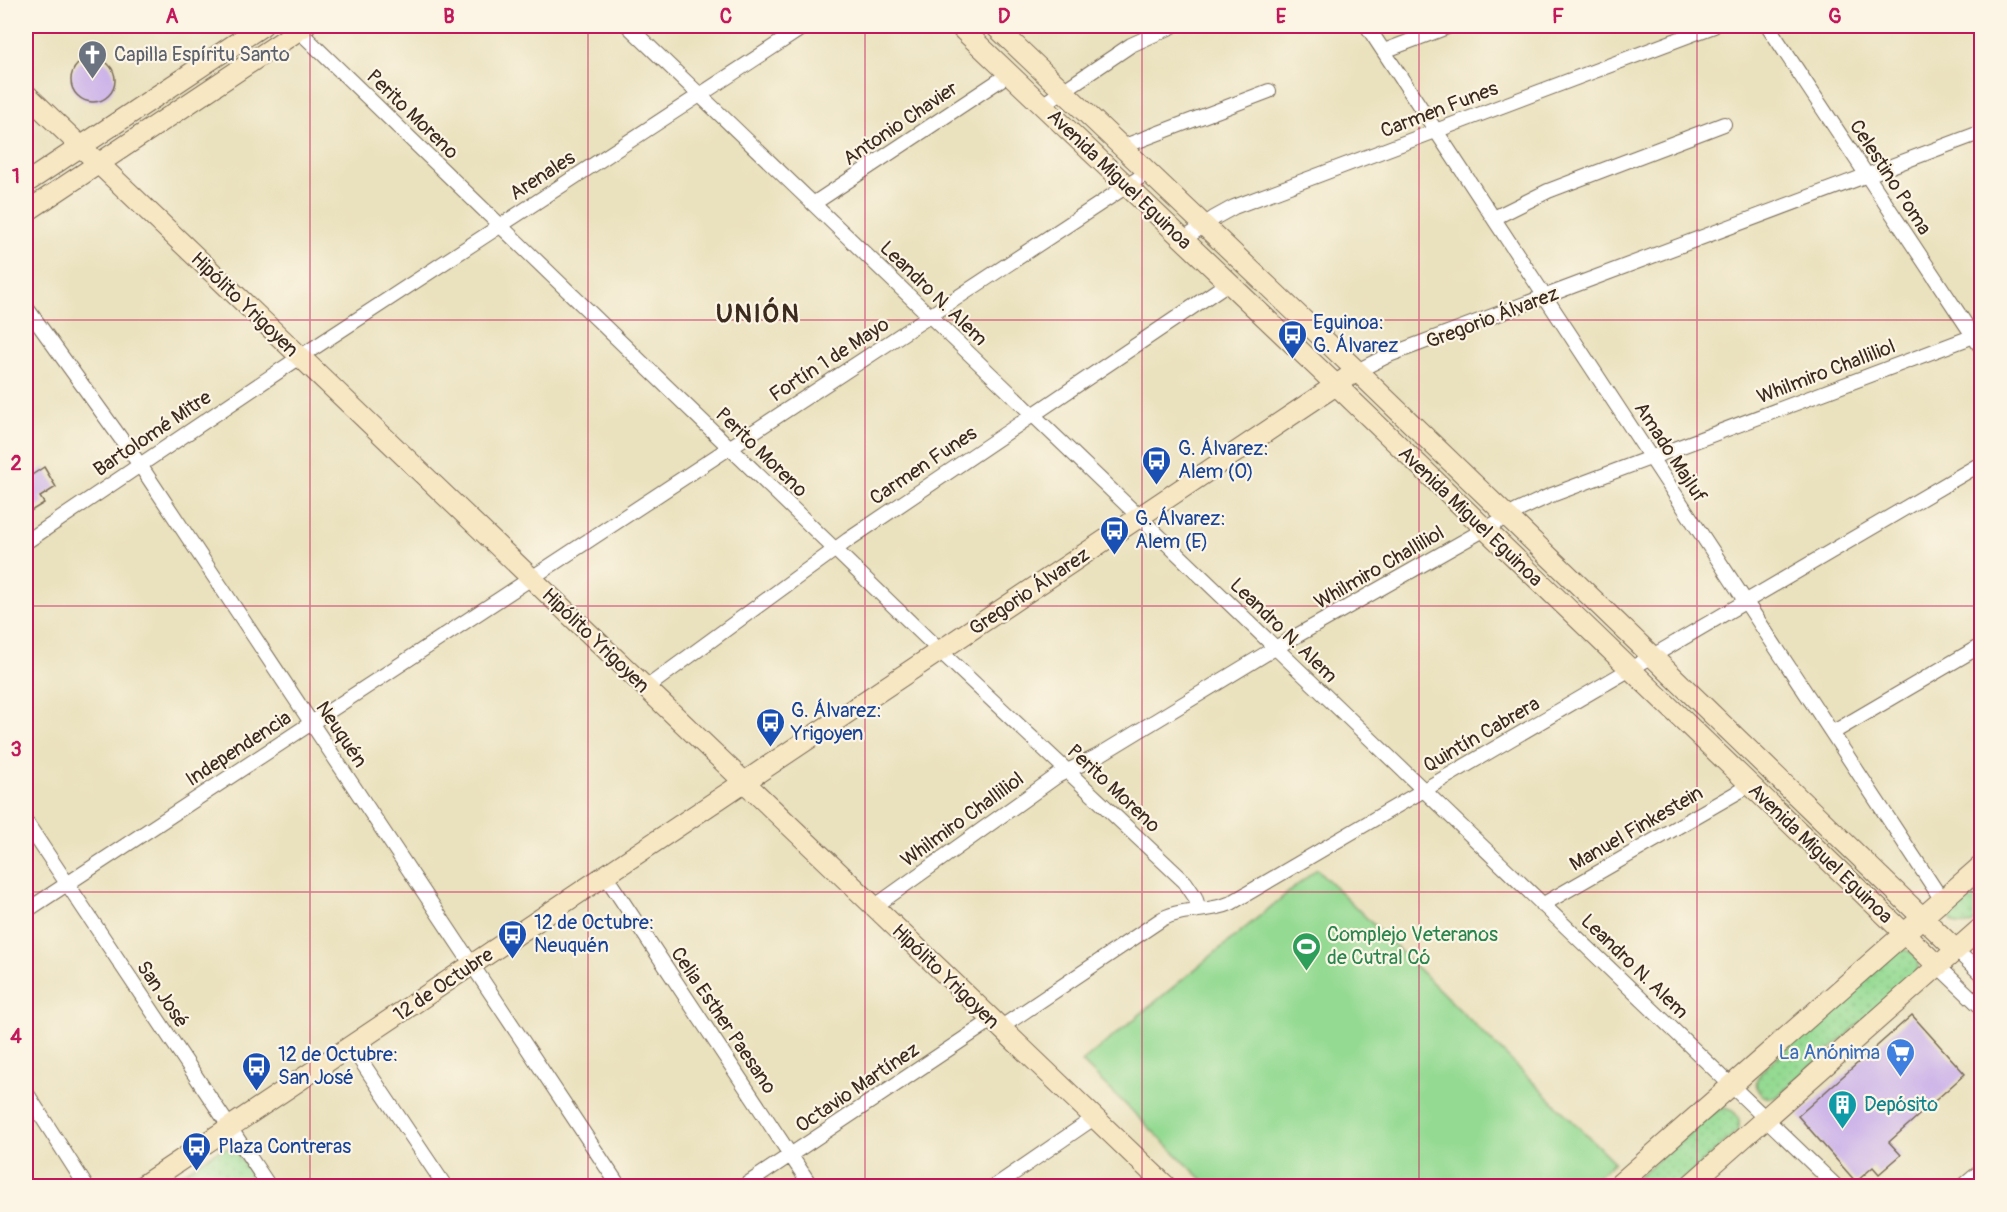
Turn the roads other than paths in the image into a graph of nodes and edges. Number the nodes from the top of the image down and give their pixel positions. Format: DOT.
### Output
graph roads {
  1 [pos="262,26"];
  2 [pos="628,26"];
  3 [pos="805,26"];
  4 [pos="958,26"];
  5 [pos="994,26"];
  6 [pos="1173,26"];
  7 [pos="1367,26"];
  8 [pos="1450,26"];
  9 [pos="1714,26"];
  10 [pos="1768,26"];
  11 [pos="299,27"];
  12 [pos="1384,51"];
  13 [pos="1009,74"];
  14 [pos="1063,91"];
  15 [pos="1269,91"];
  16 [pos="26,94"];
  17 [pos="699,95"];
  18 [pos="1041,105"];
  19 [pos="1724,124"];
  20 [pos="1436,131"];
  21 [pos="1982,132"];
  22 [pos="81,147"];
  23 [pos="1122,147"];
  24 [pos="99,164"];
  25 [pos="1148,172"];
  26 [pos="1867,176"];
  27 [pos="26,183"];
  28 [pos="1127,186"];
  29 [pos="813,204"];
  30 [pos="26,212"];
  31 [pos="1494,218"];
  32 [pos="1204,225"];
  33 [pos="500,226"];
  34 [pos="1183,240"];
  35 [pos="1228,283"];
  36 [pos="1545,296"];
  37 [pos="26,307"];
  38 [pos="929,316"];
  39 [pos="1977,334"];
  40 [pos="1982,349"];
  41 [pos="300,357"];
  42 [pos="1357,371"];
  43 [pos="1336,386"];
  44 [pos="1032,415"];
  45 [pos="729,448"];
  46 [pos="1652,458"];
  47 [pos="1982,463"];
  48 [pos="140,465"];
  49 [pos="1139,517"];
  50 [pos="1507,517"];
  51 [pos="1485,529"];
  52 [pos="26,542"];
  53 [pos="834,549"];
  54 [pos="531,578"];
  55 [pos="1746,601"];
  56 [pos="1982,645"];
  57 [pos="1275,648"];
  58 [pos="940,651"];
  59 [pos="1652,656"];
  60 [pos="1630,669"];
  61 [pos="646,688"];
  62 [pos="311,723"];
  63 [pos="1832,733"];
  64 [pos="1067,771"];
  65 [pos="744,782"];
  66 [pos="1750,785"];
  67 [pos="1423,791"];
  68 [pos="26,822"];
  69 [pos="1982,865"];
  70 [pos="605,875"];
  71 [pos="67,884"];
  72 [pos="1942,900"];
  73 [pos="1542,905"];
  74 [pos="874,907"];
  75 [pos="1199,909"];
  76 [pos="26,911"];
  77 [pos="1922,917"];
  78 [pos="1982,927"];
  79 [pos="1904,933"];
  80 [pos="1956,950"];
  81 [pos="472,965"];
  82 [pos="1938,966"];
  83 [pos="1982,975"];
  84 [pos="1982,1008"];
  85 [pos="996,1024"];
  86 [pos="351,1046"];
  87 [pos="1731,1086"];
  88 [pos="26,1092"];
  89 [pos="1095,1118"];
  90 [pos="1765,1119"];
  91 [pos="229,1128"];
  92 [pos="791,1155"];
  93 [pos="1982,1170"];
  94 [pos="86,1186"];
  95 [pos="142,1186"];
  96 [pos="269,1186"];
  97 [pos="445,1186"];
  98 [pos="619,1186"];
  99 [pos="744,1186"];
  100 [pos="811,1186"];
  101 [pos="995,1186"];
  102 [pos="1166,1186"];
  103 [pos="1617,1186"];
  104 [pos="1689,1186"];
  105 [pos="1836,1186"];
  106 [pos="1963,1186"];
  1 -- 22 [label="main road"];
  2 -- 17 [label="street, Leandro N. Alem"];
  3 -- 17 [label="street, Arenales"];
  4 -- 13 [label="main road, Avenida Miguel Eguinoa"];
  5 -- 14 [label="main road, Avenida Miguel Eguinoa"];
  6 -- 14 [label="street"];
  7 -- 12 [label="street, Amado Majluf"];
  8 -- 12 [label="street"];
  9 -- 20 [label="street, Carmen Funes"];
  10 -- 26 [label="street, Celestino Poma"];
  11 -- 24 [label="main road"];
  11 -- 33 [label="street, Perito Moreno"];
  12 -- 20 [label="street, Amado Majluf"];
  13 -- 18 [label="main road, Avenida Miguel Eguinoa"];
  13 -- 29 [label="street, Antonio Chavier"];
  14 -- 18 [label="street"];
  14 -- 23 [label="main road, Avenida Miguel Eguinoa"];
  15 -- 23 [label="street"];
  16 -- 22 [label="main road, Hipólito Yrigoyen"];
  17 -- 29 [label="street, Leandro N. Alem"];
  17 -- 33 [label="street, Arenales"];
  18 -- 28 [label="main road, Avenida Miguel Eguinoa"];
  19 -- 31 [label="street"];
  20 -- 31 [label="street, Amado Majluf"];
  20 -- 32 [label="street, Carmen Funes"];
  21 -- 26 [label="street, Gregorio Álvarez"];
  22 -- 24 [label="main road, Hipólito Yrigoyen"];
  22 -- 27 [label="main road"];
  23 -- 25 [label="main road, Avenida Miguel Eguinoa"];
  24 -- 30 [label="main road"];
  24 -- 41 [label="main road, Hipólito Yrigoyen"];
  25 -- 28 [label="street, Fortín 1 de Mayo"];
  25 -- 32 [label="main road, Avenida Miguel Eguinoa"];
  26 -- 36 [label="street, Gregorio Álvarez"];
  26 -- 39 [label="street, Celestino Poma"];
  28 -- 34 [label="main road, Avenida Miguel Eguinoa"];
  28 -- 38 [label="street, Fortín 1 de Mayo"];
  29 -- 38 [label="street, Leandro N. Alem"];
  31 -- 36 [label="street, Amado Majluf"];
  32 -- 34 [label="street, Carmen Funes"];
  32 -- 42 [label="main road, Avenida Miguel Eguinoa"];
  33 -- 41 [label="street, Arenales"];
  33 -- 45 [label="street, Perito Moreno"];
  34 -- 35 [label="main road, Avenida Miguel Eguinoa"];
  35 -- 43 [label="main road, Avenida Miguel Eguinoa"];
  35 -- 44 [label="street, Carmen Funes"];
  36 -- 42 [label="street, Gregorio Álvarez"];
  36 -- 46 [label="street, Amado Majluf"];
  37 -- 48 [label="street, Neuquén"];
  38 -- 44 [label="street, Leandro N. Alem"];
  38 -- 45 [label="street, Fortín 1 de Mayo"];
  39 -- 40 [label="street, Celestino Poma"];
  39 -- 46 [label="street, Whilmiro Challiliol"];
  41 -- 48 [label="street, Bartolomé Mitre"];
  41 -- 54 [label="main road, Hipólito Yrigoyen"];
  42 -- 43 [label="main road, Gregorio Álvarez"];
  42 -- 50 [label="main road, Avenida Miguel Eguinoa"];
  43 -- 49 [label="main road, Gregorio Álvarez"];
  43 -- 51 [label="main road, Avenida Miguel Eguinoa"];
  44 -- 49 [label="street, Leandro N. Alem"];
  44 -- 53 [label="street, Carmen Funes"];
  45 -- 53 [label="street, Perito Moreno"];
  45 -- 54 [label="street, Fortín 1 de Mayo"];
  46 -- 50 [label="street, Whilmiro Challiliol"];
  46 -- 55 [label="street, Amado Majluf"];
  47 -- 55 [label="street, Quintín Cabrera"];
  48 -- 52 [label="street, Bartolomé Mitre"];
  48 -- 62 [label="street, Neuquén"];
  49 -- 57 [label="street, Leandro N. Alem"];
  49 -- 58 [label="main road, Gregorio Álvarez"];
  50 -- 51 [label="street, Whilmiro Challiliol"];
  50 -- 59 [label="main road, Avenida Miguel Eguinoa"];
  51 -- 57 [label="street, Whilmiro Challiliol"];
  51 -- 60 [label="main road, Avenida Miguel Eguinoa"];
  53 -- 58 [label="street, Perito Moreno"];
  53 -- 61 [label="street, Carmen Funes"];
  54 -- 61 [label="main road, Hipólito Yrigoyen"];
  54 -- 62 [label="street, Independencia"];
  55 -- 59 [label="street, Quintín Cabrera"];
  55 -- 63 [label="street, Amado Majluf"];
  56 -- 63 [label="street"];
  57 -- 64 [label="street, Whilmiro Challiliol"];
  57 -- 67 [label="street, Leandro N. Alem"];
  58 -- 64 [label="street, Perito Moreno"];
  58 -- 65 [label="main road, Gregorio Álvarez"];
  59 -- 60 [label="street, Quintín Cabrera"];
  59 -- 77 [label="main road, Avenida Miguel Eguinoa"];
  60 -- 66 [label="main road, Avenida Miguel Eguinoa"];
  60 -- 67 [label="street, Quintín Cabrera"];
  61 -- 65 [label="main road, Hipólito Yrigoyen"];
  62 -- 71 [label="street, Independencia"];
  62 -- 81 [label="street, Neuquén"];
  63 -- 72 [label="street, Amado Majluf"];
  64 -- 74 [label="street, Whilmiro Challiliol"];
  64 -- 75 [label="street, Perito Moreno"];
  65 -- 70 [label="main road, 12 de Octubre"];
  65 -- 74 [label="main road, Hipólito Yrigoyen"];
  66 -- 73 [label="street, Manuel Finkestein"];
  66 -- 79 [label="main road, Avenida Miguel Eguinoa"];
  67 -- 73 [label="street, Leandro N. Alem"];
  67 -- 75 [label="street, Quintín Cabrera"];
  68 -- 71 [label="street, San José"];
  69 -- 72 [label="main road"];
  70 -- 81 [label="main road, 12 de Octubre"];
  70 -- 92 [label="street, Celia Esther Paesano"];
  71 -- 76 [label="street, Independencia"];
  71 -- 91 [label="street, San José"];
  72 -- 77 [label="main road"];
  73 -- 87 [label="street, Leandro N. Alem"];
  74 -- 85 [label="main road, Hipólito Yrigoyen"];
  75 -- 85 [label="street, Quintín Cabrera"];
  77 -- 79 [label="main road"];
  77 -- 80 [label="main road, Avenida Miguel Eguinoa"];
  78 -- 80 [label="main road"];
  79 -- 82 [label="main road, Avenida Miguel Eguinoa"];
  79 -- 87 [label="main road"];
  80 -- 82 [label="main road"];
  80 -- 83 [label="street, Avenida Miguel Eguinoa"];
  81 -- 86 [label="main road, 12 de Octubre"];
  81 -- 98 [label="street, Neuquén"];
  82 -- 84 [label="street, Avenida Miguel Eguinoa"];
  82 -- 90 [label="main road"];
  85 -- 89 [label="main road, Hipólito Yrigoyen"];
  85 -- 92 [label="street, Octavio Martínez"];
  86 -- 91 [label="main road, 12 de Octubre"];
  86 -- 97 [label="street"];
  87 -- 90 [label="street, Leandro N. Alem"];
  87 -- 103 [label="main road"];
  88 -- 94 [label="street"];
  89 -- 101 [label="street"];
  89 -- 102 [label="main road, Hipólito Yrigoyen"];
  90 -- 104 [label="main road"];
  90 -- 105 [label="street, Leandro N. Alem"];
  91 -- 95 [label="main road, 12 de Octubre"];
  91 -- 96 [label="street, San José"];
  92 -- 99 [label="street, Octavio Martínez"];
  92 -- 100 [label="street, Celia Esther Paesano"];
  93 -- 106 [label="street"];
}
